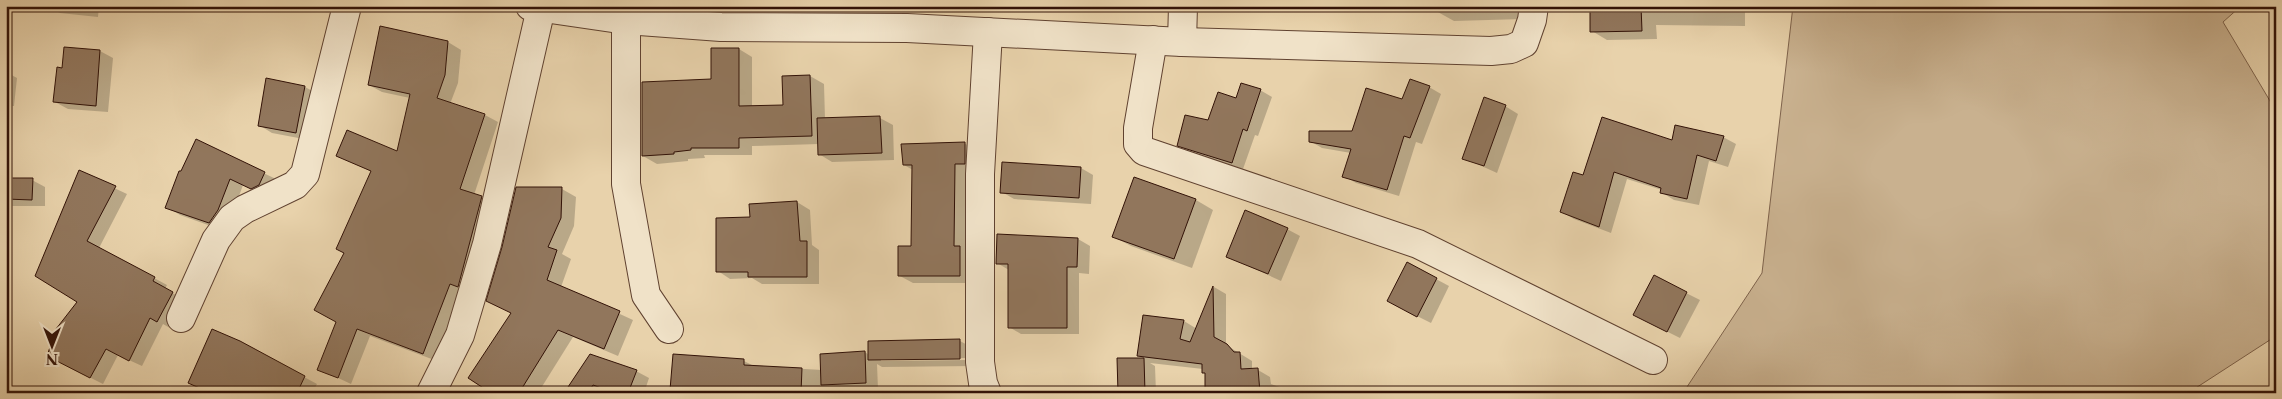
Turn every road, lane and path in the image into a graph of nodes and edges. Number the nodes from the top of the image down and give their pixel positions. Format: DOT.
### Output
graph roads {
  1 [pos="347,6"];
  2 [pos="1183,6"];
  3 [pos="1534,6"];
  4 [pos="539,7"];
  5 [pos="626,20"];
  6 [pos="988,32"];
  7 [pos="1153,40"];
  8 [pos="1182,42"];
  9 [pos="181,318"];
  10 [pos="669,330"];
  11 [pos="1653,360"];
  12 [pos="430,393"];
  13 [pos="987,393"];
  1 -- 9 [label="street"];
  2 -- 8 [label="street"];
  3 -- 8 [label="street"];
  4 -- 5 [label="street"];
  4 -- 12 [label="street"];
  5 -- 6 [label="street"];
  5 -- 10 [label="street"];
  6 -- 7 [label="street"];
  6 -- 13 [label="street"];
  7 -- 8 [label="street"];
  7 -- 11 [label="street"];
}
